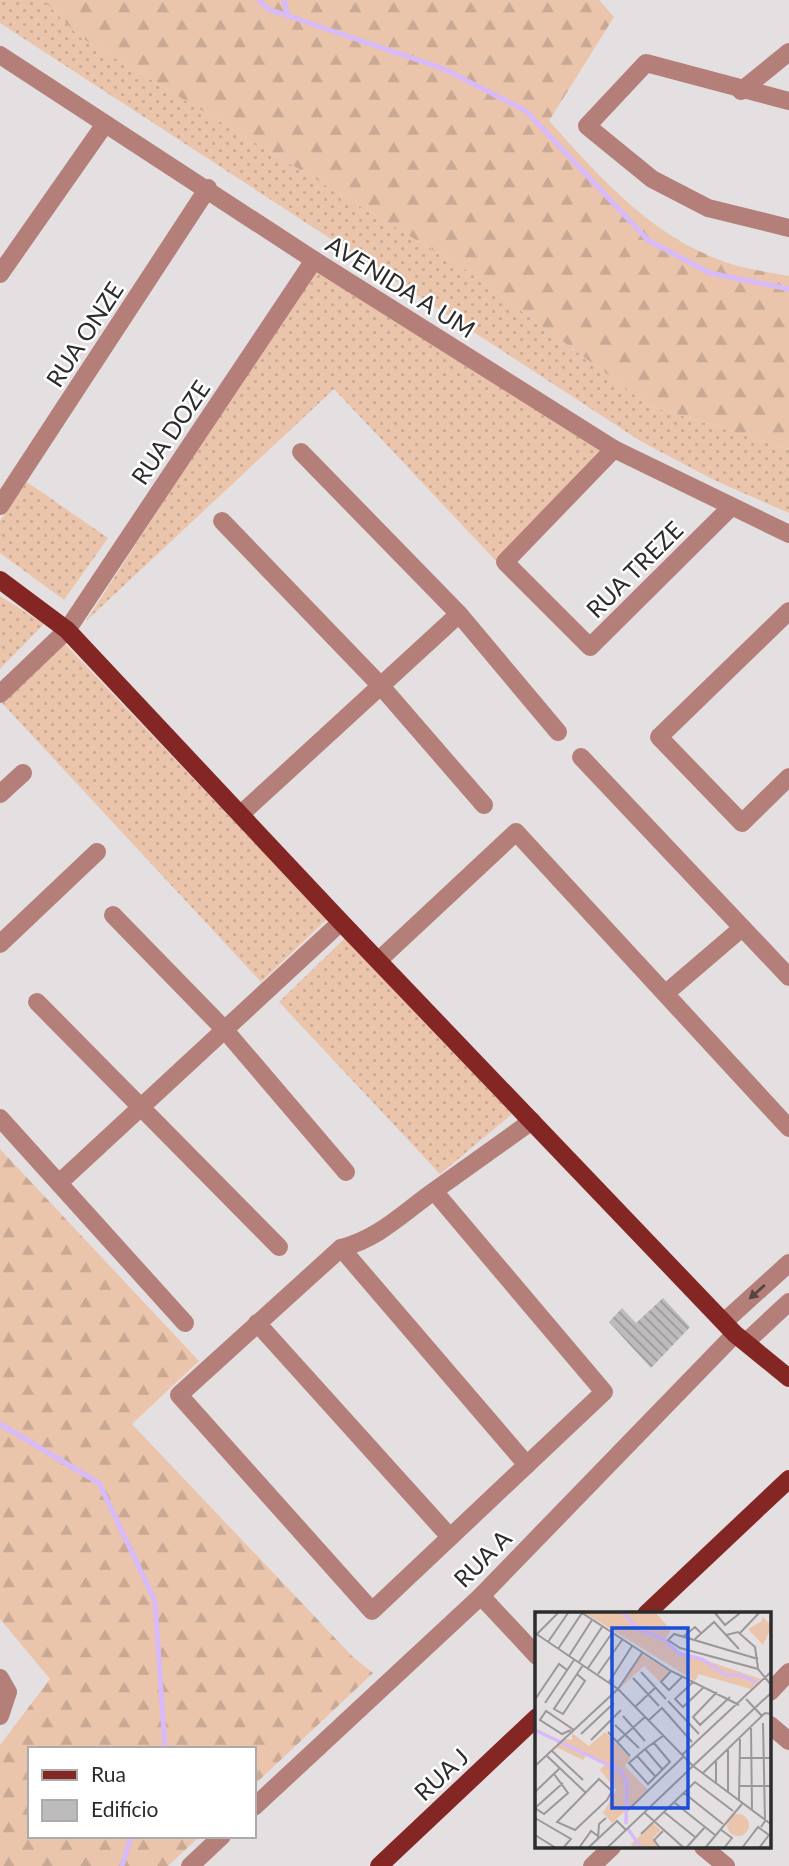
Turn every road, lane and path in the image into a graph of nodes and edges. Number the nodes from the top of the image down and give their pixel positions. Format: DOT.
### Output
graph roads {
  1 [pos="789,52"];
  2 [pos="1,57"];
  3 [pos="741,91"];
  4 [pos="789,102"];
  5 [pos="105,124"];
  6 [pos="208,188"];
  7 [pos="789,228"];
  8 [pos="314,260"];
  9 [pos="0,274"];
  10 [pos="614,449"];
  11 [pos="302,452"];
  12 [pos="0,506"];
  13 [pos="730,508"];
  14 [pos="222,521"];
  15 [pos="789,534"];
  16 [pos="0,580"];
  17 [pos="789,611"];
  18 [pos="459,614"];
  19 [pos="66,630"];
  20 [pos="380,685"];
  21 [pos="0,694"];
  22 [pos="558,732"];
  23 [pos="580,757"];
  24 [pos="23,773"];
  25 [pos="789,777"];
  26 [pos="0,794"];
  27 [pos="484,805"];
  28 [pos="241,814"];
  29 [pos="96,852"];
  30 [pos="113,915"];
  31 [pos="341,922"];
  32 [pos="743,928"];
  33 [pos="0,944"];
  34 [pos="379,960"];
  35 [pos="789,977"];
  36 [pos="666,993"];
  37 [pos="37,1002"];
  38 [pos="223,1030"];
  39 [pos="140,1105"];
  40 [pos="0,1118"];
  41 [pos="532,1121"];
  42 [pos="789,1128"];
  43 [pos="346,1172"];
  44 [pos="59,1183"];
  45 [pos="434,1191"];
  46 [pos="279,1247"];
  47 [pos="341,1248"];
  48 [pos="789,1263"];
  49 [pos="789,1302"];
  50 [pos="185,1323"];
  51 [pos="257,1323"];
  52 [pos="735,1333"];
  53 [pos="789,1378"];
  54 [pos="527,1465"];
  55 [pos="789,1479"];
  56 [pos="450,1537"];
  57 [pos="481,1596"];
  58 [pos="648,1612"];
  59 [pos="535,1654"];
  60 [pos="789,1672"];
  61 [pos="0,1678"];
  62 [pos="772,1690"];
  63 [pos="0,1716"];
  64 [pos="535,1719"];
  65 [pos="772,1728"];
  66 [pos="789,1741"];
  67 [pos="256,1805"];
  68 [pos="220,1838"];
  69 [pos="611,1848"];
  70 [pos="704,1848"];
  71 [pos="190,1866"];
  72 [pos="379,1866"];
  73 [pos="592,1866"];
  74 [pos="726,1866"];
  1 -- 3 [label="street"];
  2 -- 5 [label="street, AVENIDA A UM"];
  3 -- 4 [label="street"];
  3 -- 7 [label="street"];
  5 -- 6 [label="street, AVENIDA A UM"];
  5 -- 9 [label="street"];
  6 -- 8 [label="street, AVENIDA A UM"];
  6 -- 12 [label="street, RUA ONZE"];
  8 -- 10 [label="street, AVENIDA A UM"];
  8 -- 19 [label="street, RUA DOZE"];
  10 -- 13 [label="street, AVENIDA A UM"];
  10 -- 13 [label="street, RUA TREZE"];
  11 -- 18 [label="street"];
  13 -- 15 [label="street, AVENIDA A UM"];
  14 -- 20 [label="street"];
  16 -- 19 [label="main road"];
  17 -- 25 [label="street"];
  18 -- 20 [label="street"];
  18 -- 22 [label="street"];
  19 -- 21 [label="street, RUA DOZE"];
  19 -- 28 [label="main road"];
  20 -- 27 [label="street"];
  20 -- 28 [label="street"];
  23 -- 32 [label="street"];
  24 -- 26 [label="street"];
  28 -- 31 [label="main road"];
  29 -- 33 [label="street"];
  30 -- 38 [label="street"];
  31 -- 34 [label="main road"];
  31 -- 38 [label="street"];
  32 -- 35 [label="street"];
  32 -- 36 [label="street"];
  34 -- 36 [label="street"];
  34 -- 41 [label="main road"];
  36 -- 42 [label="street"];
  37 -- 39 [label="street"];
  38 -- 39 [label="street"];
  38 -- 43 [label="street"];
  39 -- 44 [label="street"];
  39 -- 46 [label="street"];
  40 -- 44 [label="street"];
  41 -- 45 [label="street"];
  41 -- 52 [label="main road"];
  44 -- 50 [label="street"];
  45 -- 47 [label="street"];
  45 -- 54 [label="street"];
  47 -- 51 [label="street"];
  47 -- 54 [label="street"];
  48 -- 52 [label="street, RUA A, one-way"];
  49 -- 52 [label="street, RUA A"];
  51 -- 56 [label="street"];
  51 -- 56 [label="street"];
  52 -- 53 [label="main road"];
  52 -- 57 [label="street, RUA A"];
  54 -- 56 [label="street"];
  55 -- 58 [label="main road"];
  57 -- 59 [label="street"];
  57 -- 67 [label="street, RUA A"];
  60 -- 62 [label="street"];
  61 -- 63 [label="street"];
  64 -- 72 [label="main road, RUA J"];
  65 -- 66 [label="street"];
  68 -- 71 [label="street"];
  69 -- 73 [label="street"];
  70 -- 74 [label="street"];
}
